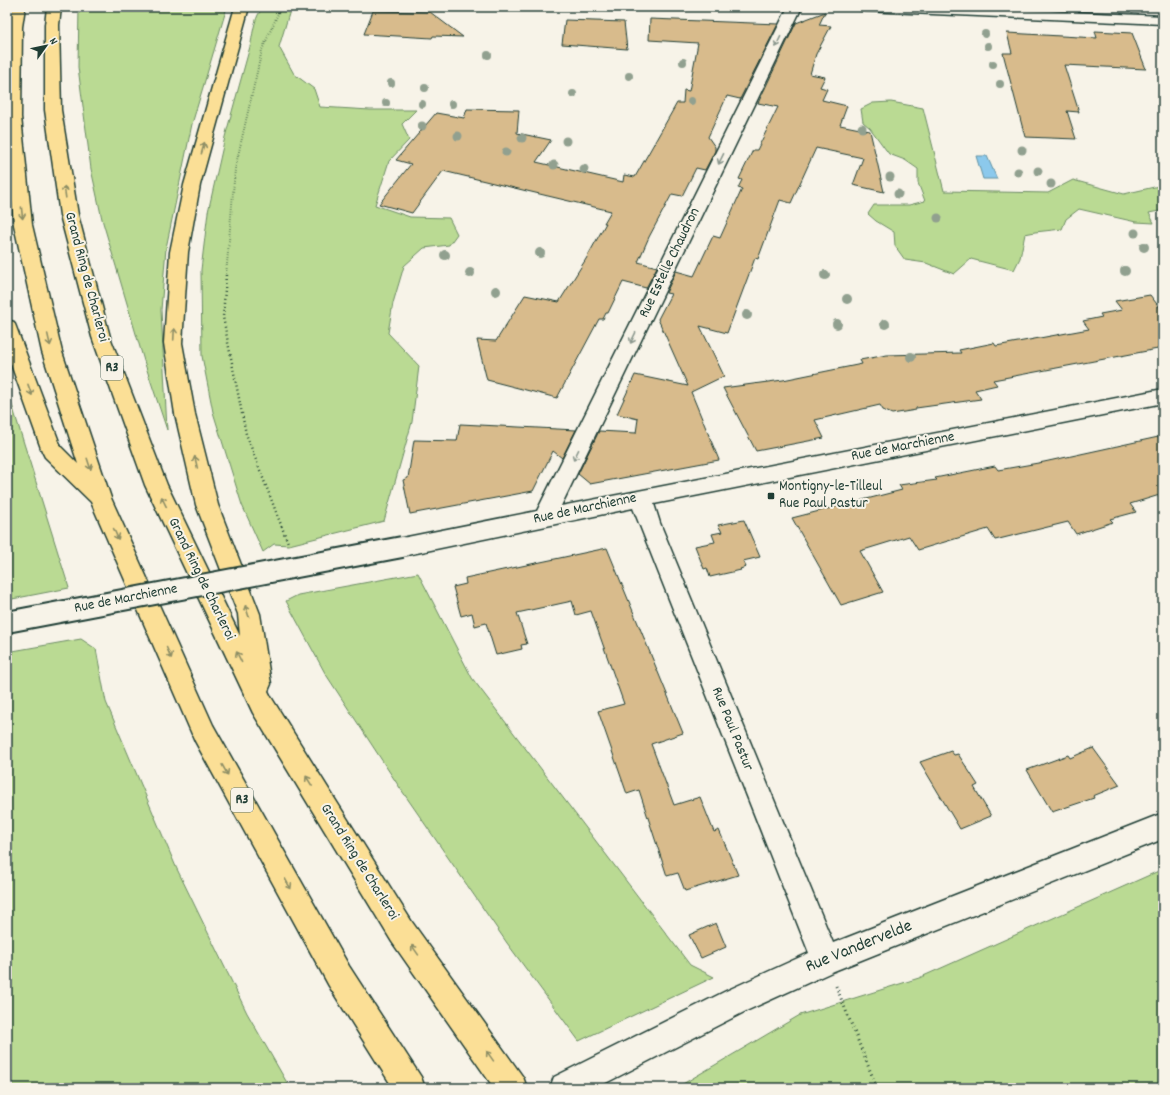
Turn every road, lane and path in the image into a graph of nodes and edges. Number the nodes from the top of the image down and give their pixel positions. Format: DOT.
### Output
graph roads {
  1 [pos="18,7"];
  2 [pos="54,7"];
  3 [pos="242,7"];
  4 [pos="281,7"];
  5 [pos="795,7"];
  6 [pos="866,7"];
  7 [pos="1163,20"];
  8 [pos="7,327"];
  9 [pos="1163,396"];
  10 [pos="100,498"];
  11 [pos="641,498"];
  12 [pos="544,518"];
  13 [pos="289,545"];
  14 [pos="7,622"];
  15 [pos="262,705"];
  16 [pos="1163,826"];
  17 [pos="826,960"];
  18 [pos="410,1088"];
  19 [pos="512,1088"];
  20 [pos="565,1088"];
  21 [pos="877,1088"];
  1 -- 10 [label="highway, R3, one-way"];
  15 -- 2 [label="highway, Grand Ring de Charleroi / R3, one-way"];
  15 -- 3 [label="highway, one-way"];
  4 -- 13 [label="path"];
  5 -- 12 [label="street, Rue Estelle Chaudron, one-way"];
  6 -- 7 [label="street"];
  8 -- 10 [label="highway, one-way"];
  9 -- 11 [label="street, Rue de Marchienne"];
  10 -- 18 [label="highway, R3, one-way"];
  11 -- 12 [label="street, Rue de Marchienne"];
  11 -- 17 [label="street, Rue Paul Pastur"];
  12 -- 14 [label="street, Rue de Marchienne, bridge"];
  19 -- 15 [label="highway, Grand Ring de Charleroi / R3, one-way"];
  16 -- 17 [label="street, Rue Vandervelde"];
  17 -- 20 [label="street, Rue Vandervelde"];
  17 -- 21 [label="path"];
}
